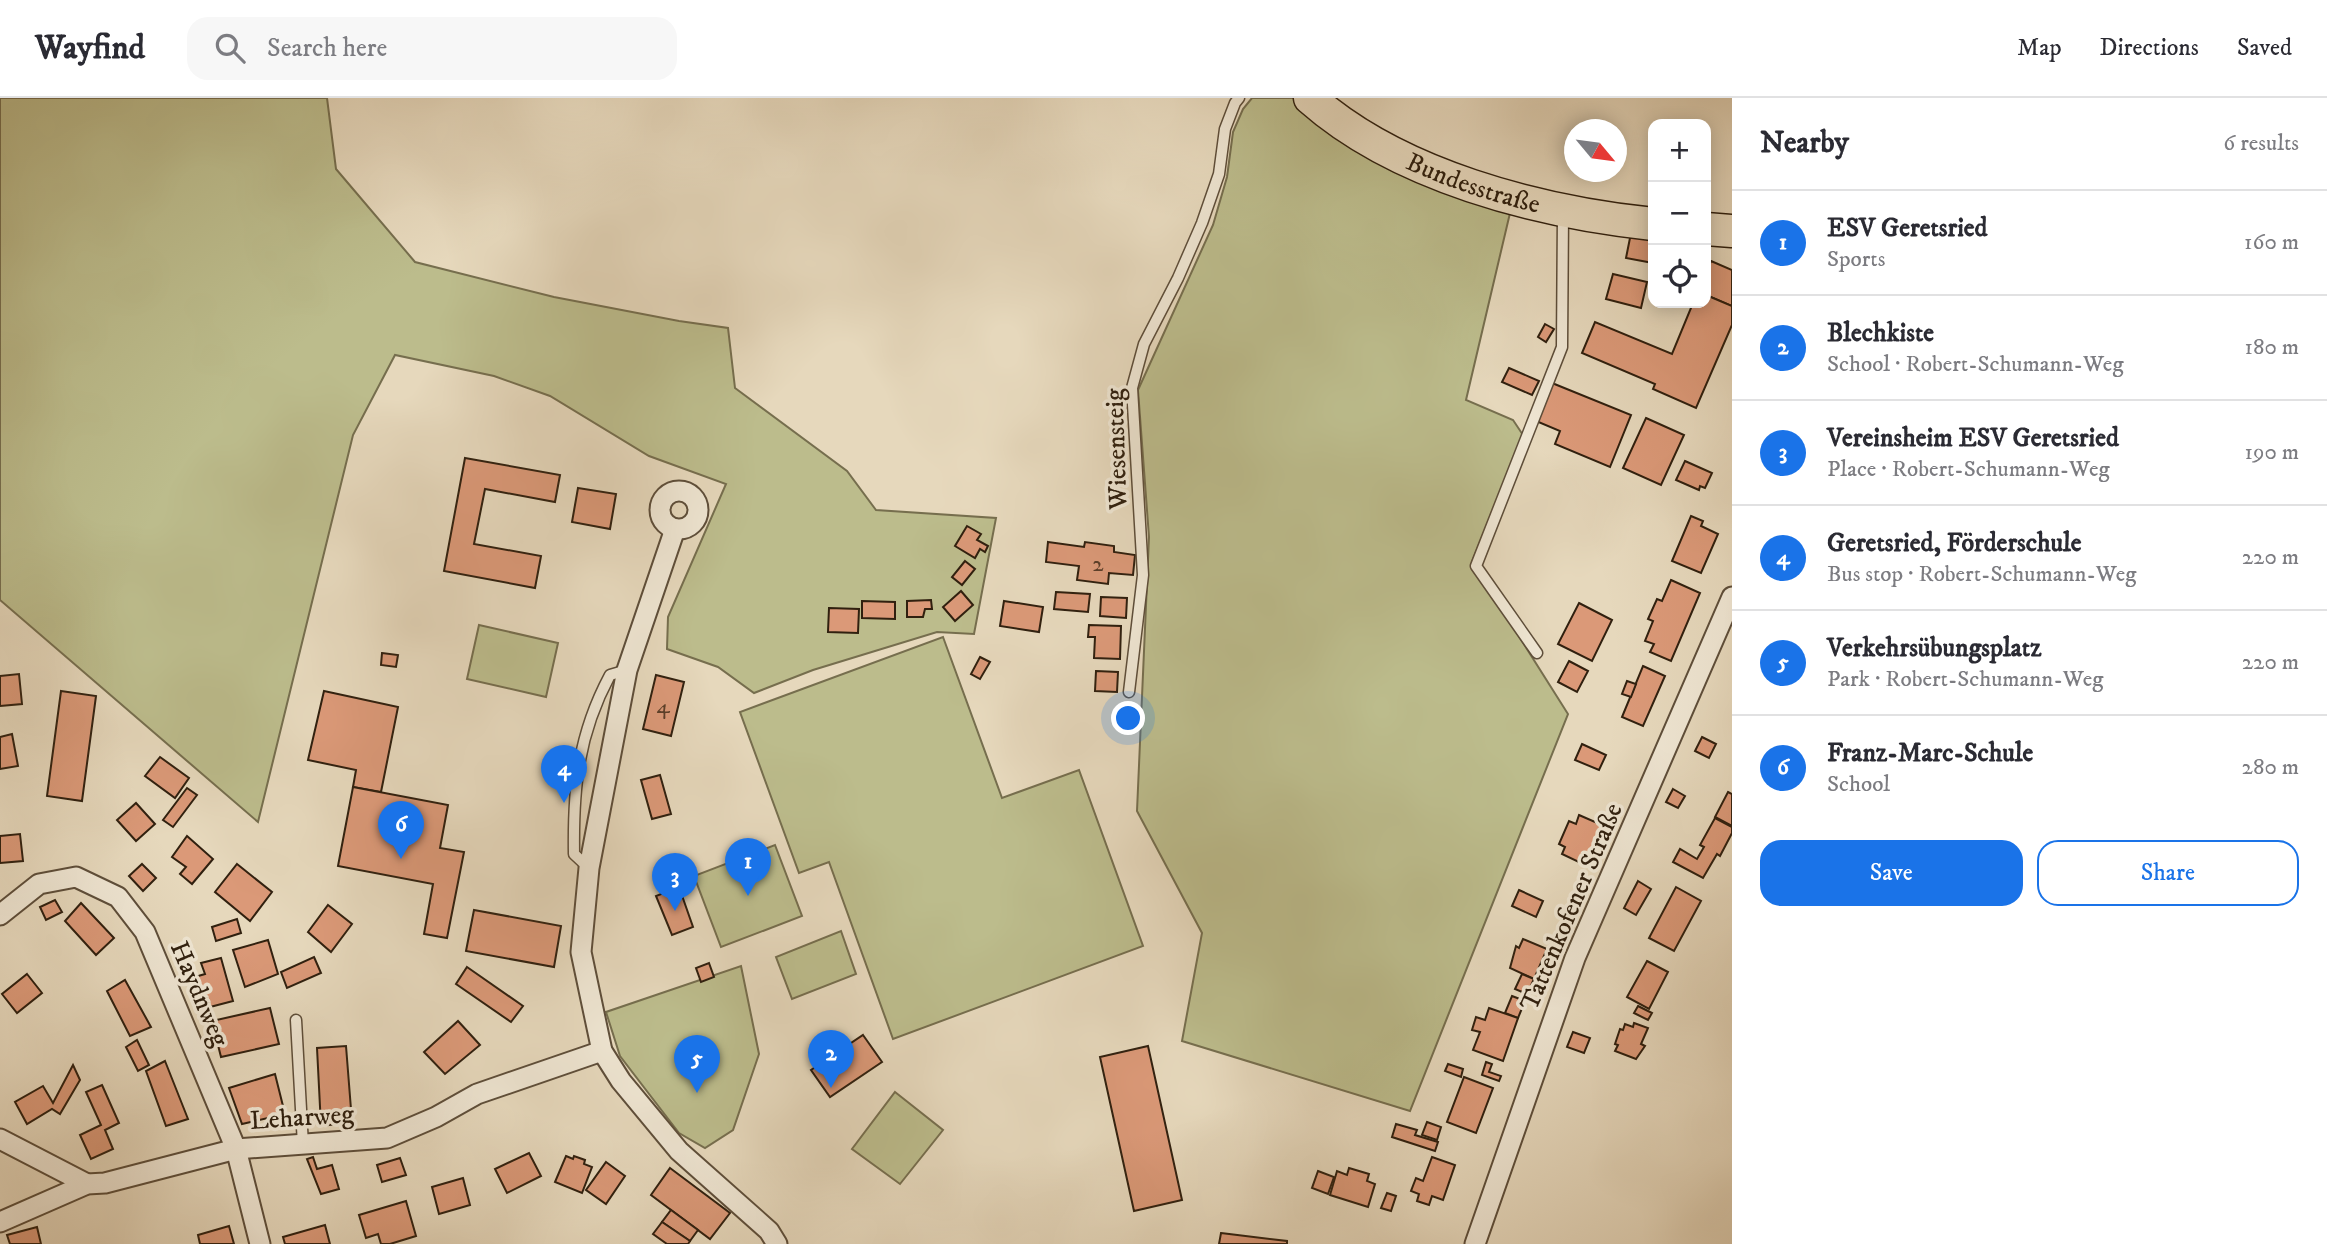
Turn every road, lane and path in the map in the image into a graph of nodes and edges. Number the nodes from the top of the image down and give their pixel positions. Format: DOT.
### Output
graph roads {
  1 [pos="1239,98"];
  2 [pos="1310,98"];
  3 [pos="1563,209"];
  4 [pos="1648,223"];
  5 [pos="1711,229"];
  6 [pos="1732,231"];
  7 [pos="675,529"];
  8 [pos="1732,597"];
  9 [pos="1537,653"];
  10 [pos="627,670"];
  11 [pos="1129,692"];
  12 [pos="589,868"];
  13 [pos="0,915"];
  14 [pos="296,1020"];
  15 [pos="602,1051"];
  16 [pos="0,1139"];
  17 [pos="303,1144"];
  18 [pos="236,1149"];
  19 [pos="87,1184"];
  20 [pos="0,1222"];
  21 [pos="260,1244"];
  22 [pos="777,1244"];
  23 [pos="1475,1244"];
  1 -- 11 [label="lane, Wiesensteig"];
  2 -- 3 [label="main road, Bundesstraße"];
  3 -- 4 [label="main road, Bundesstraße"];
  3 -- 9 [label="lane"];
  5 -- 6 [label="main road"];
  7 -- 10 [label="street"];
  8 -- 23 [label="street, Tattenkofener Straße"];
  10 -- 12 [label="street"];
  10 -- 12 [label="lane"];
  12 -- 15 [label="street"];
  13 -- 18 [label="street, Haydnweg"];
  14 -- 17 [label="lane"];
  15 -- 17 [label="street, Leharweg"];
  15 -- 22 [label="street"];
  16 -- 19 [label="street"];
  17 -- 18 [label="street, Leharweg"];
  18 -- 19 [label="street, Leharweg"];
  18 -- 21 [label="street, Haydnweg"];
  19 -- 20 [label="street, Leharweg"];
}
